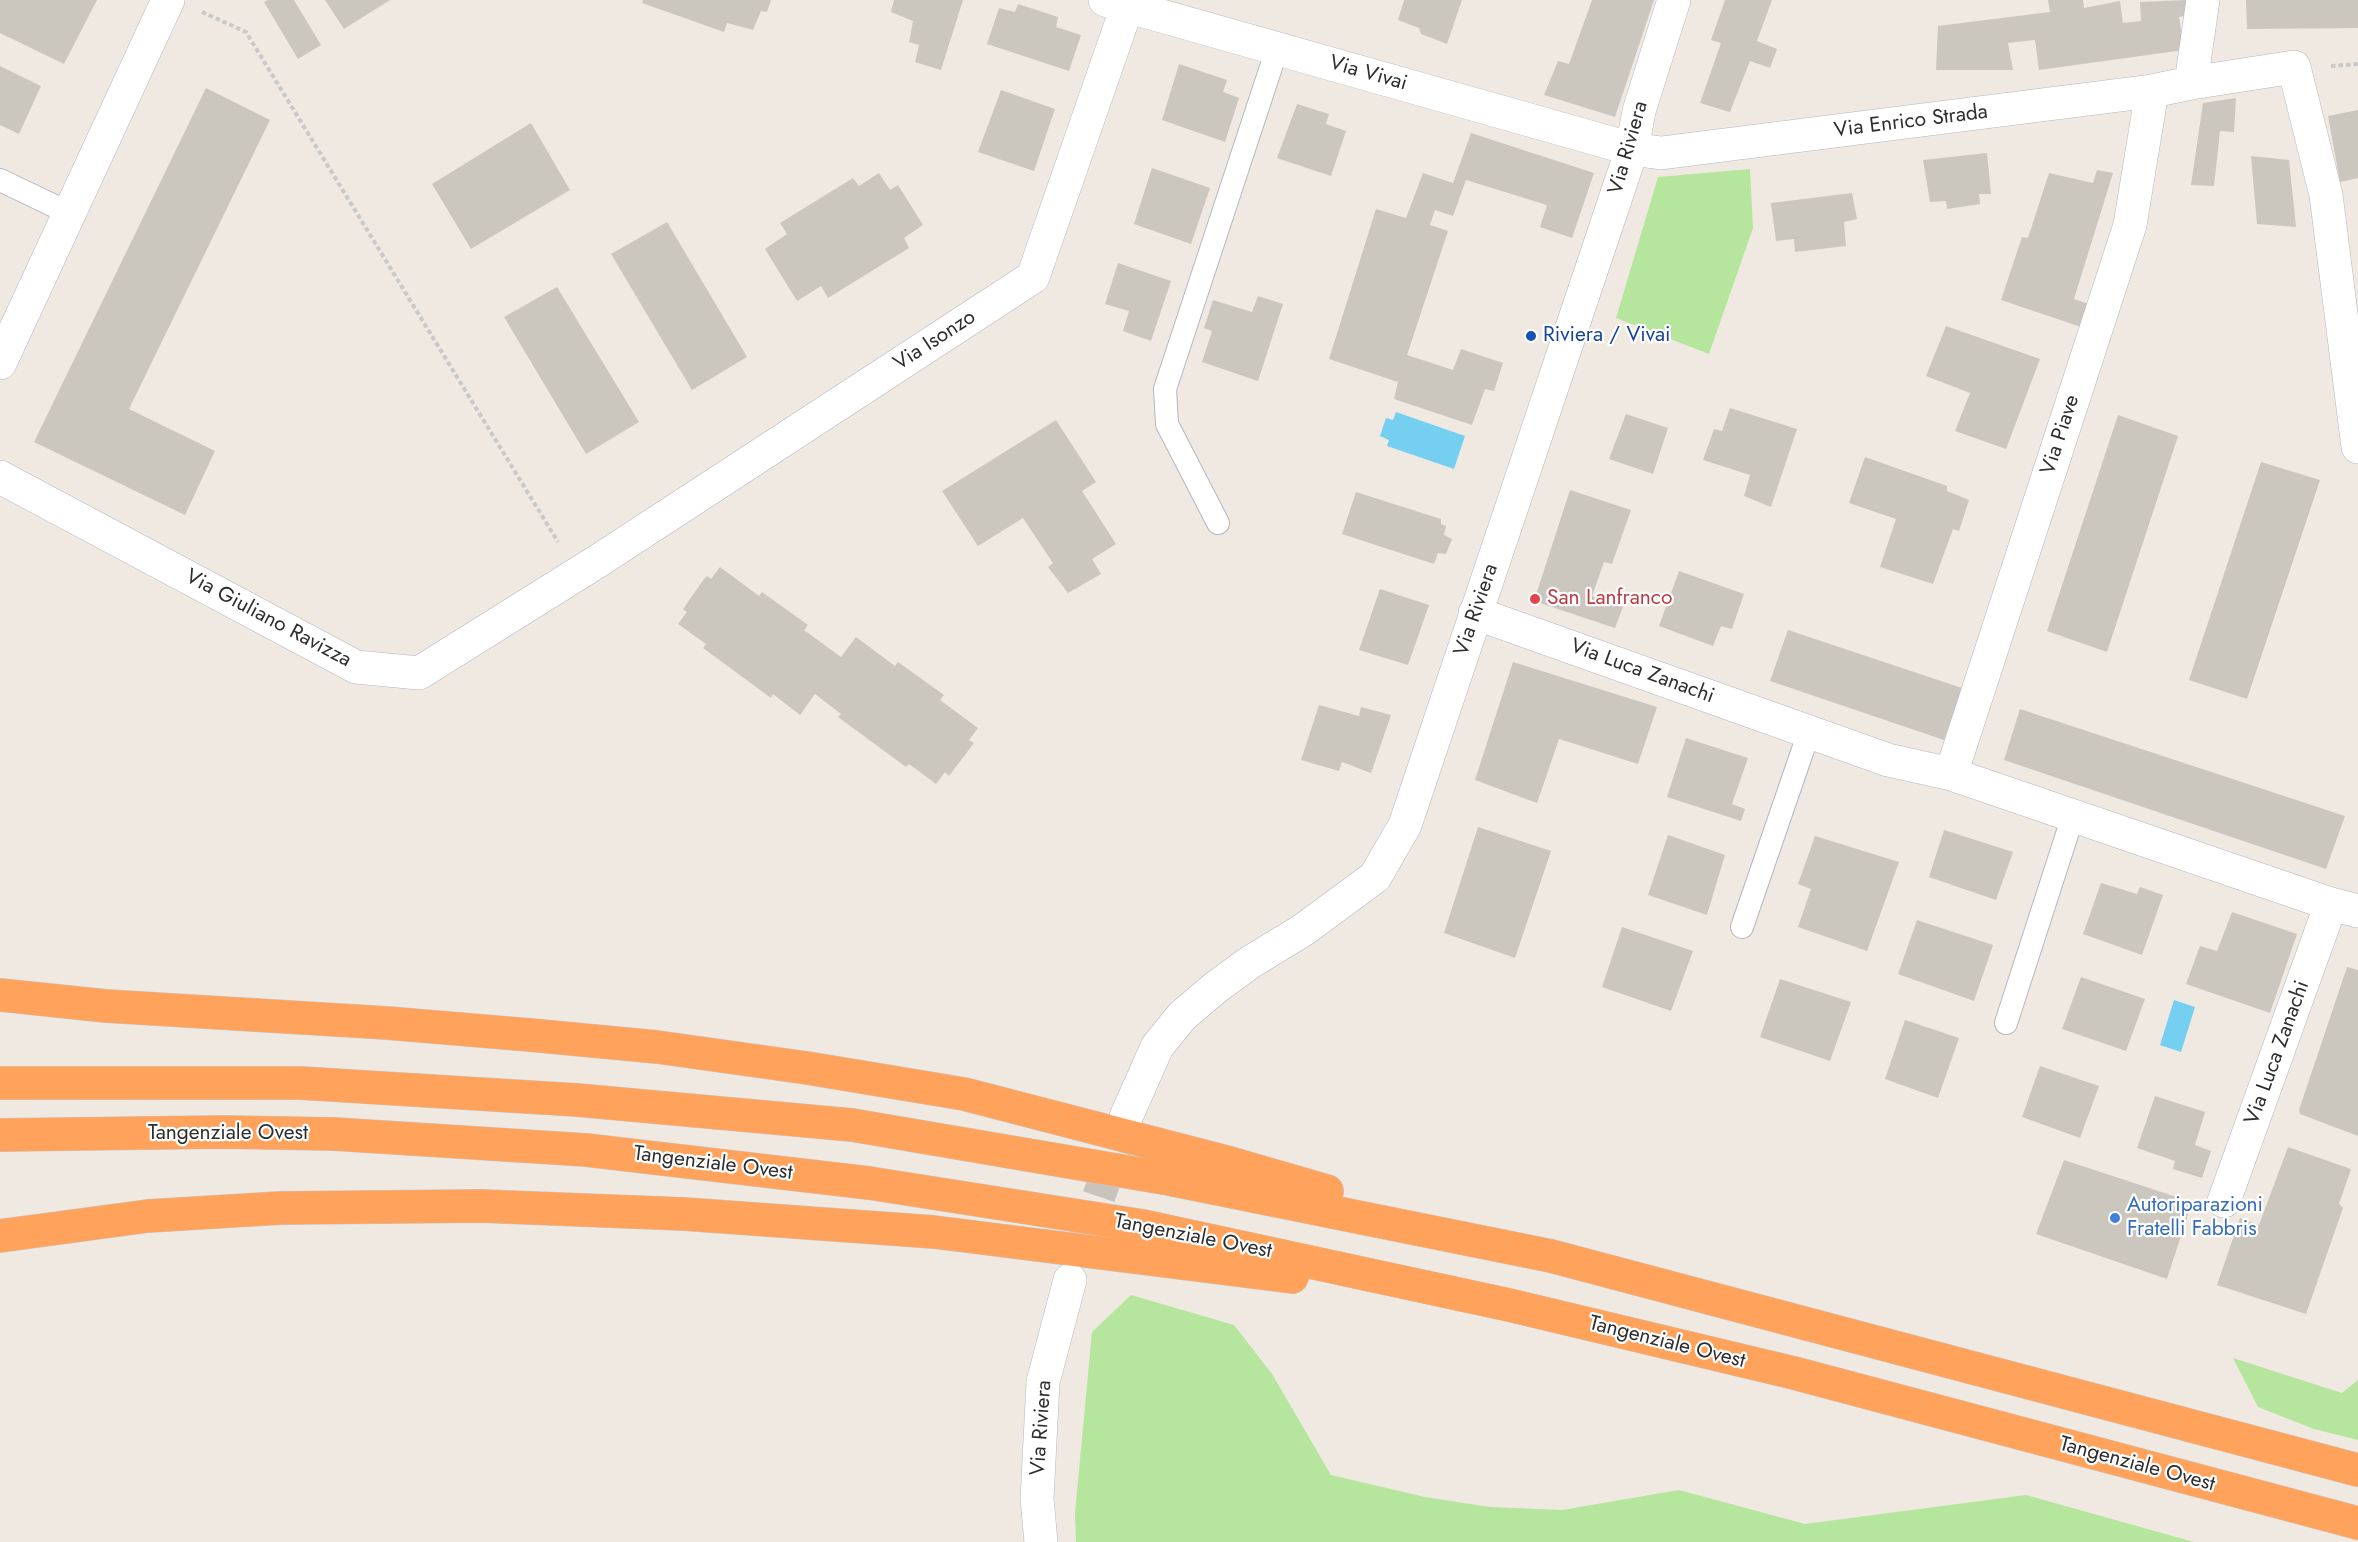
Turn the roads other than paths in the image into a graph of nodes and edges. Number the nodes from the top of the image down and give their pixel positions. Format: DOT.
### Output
graph roads {
  1 [pos="1674,0"];
  2 [pos="2203,0"];
  3 [pos="1116,4"];
  4 [pos="182,5"];
  5 [pos="1277,49"];
  6 [pos="2191,83"];
  7 [pos="2152,91"];
  8 [pos="1632,149"];
  9 [pos="0,180"];
  10 [pos="69,213"];
  11 [pos="0,363"];
  12 [pos="2358,447"];
  13 [pos="0,477"];
  14 [pos="1218,523"];
  15 [pos="588,567"];
  16 [pos="1475,613"];
  17 [pos="1809,732"];
  18 [pos="1950,774"];
  19 [pos="2073,816"];
  20 [pos="2345,908"];
  21 [pos="1742,927"];
  22 [pos="0,995"];
  23 [pos="2006,1023"];
  24 [pos="0,1083"];
  25 [pos="1126,1117"];
  26 [pos="0,1136"];
  27 [pos="2224,1201"];
  28 [pos="0,1236"];
  29 [pos="1551,1256"];
  30 [pos="1070,1280"];
  31 [pos="1509,1305"];
  32 [pos="2358,1470"];
  33 [pos="2358,1523"];
  34 [pos="1041,1542"];
  1 -- 8 [label="street, Via Riviera"];
  2 -- 6 [label="street"];
  3 -- 5 [label="street, Via Vivai"];
  3 -- 15 [label="street, Via Isonzo"];
  4 -- 10 [label="street"];
  5 -- 8 [label="street, Via Vivai"];
  5 -- 14 [label="lane"];
  6 -- 7 [label="street, Via Enrico Strada"];
  6 -- 12 [label="street, Via Enrico Strada"];
  7 -- 8 [label="street, Via Enrico Strada"];
  7 -- 18 [label="street, Via Piave"];
  8 -- 16 [label="street, Via Riviera"];
  9 -- 10 [label="lane"];
  10 -- 11 [label="street"];
  13 -- 15 [label="street, Via Giuliano Ravizza"];
  16 -- 17 [label="street, Via Luca Zanachi"];
  16 -- 25 [label="street, Via Riviera"];
  17 -- 18 [label="street, Via Luca Zanachi"];
  17 -- 21 [label="lane"];
  18 -- 19 [label="street, Via Luca Zanachi"];
  19 -- 20 [label="street, Via Luca Zanachi"];
  19 -- 23 [label="lane"];
  20 -- 27 [label="street, Via Luca Zanachi"];
  22 -- 29 [label="highway"];
  24 -- 29 [label="highway"];
  26 -- 31 [label="highway, Tangenziale Ovest"];
  28 -- 31 [label="highway"];
  29 -- 32 [label="highway"];
  30 -- 34 [label="street, Via Riviera"];
  31 -- 33 [label="highway, Tangenziale Ovest"];
}
